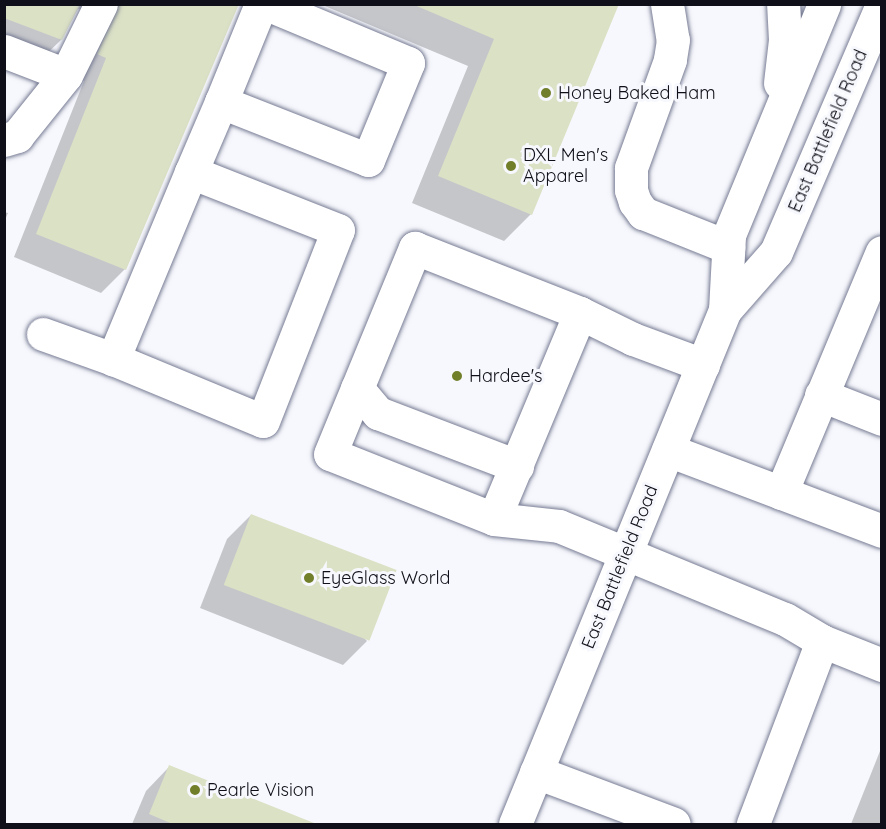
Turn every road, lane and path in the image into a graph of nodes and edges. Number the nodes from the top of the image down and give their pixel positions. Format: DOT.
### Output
graph roads {
  1 [pos="101,4"];
  2 [pos="261,4"];
  3 [pos="267,4"];
  4 [pos="667,4"];
  5 [pos="783,4"];
  6 [pos="824,4"];
  7 [pos="882,4"];
  8 [pos="882,50"];
  9 [pos="4,51"];
  10 [pos="66,75"];
  11 [pos="221,102"];
  12 [pos="837,110"];
  13 [pos="775,122"];
  14 [pos="4,140"];
  15 [pos="191,172"];
  16 [pos="728,248"];
  17 [pos="882,252"];
  18 [pos="725,310"];
  19 [pos="870,311"];
  20 [pos="580,313"];
  21 [pos="43,334"];
  22 [pos="113,358"];
  23 [pos="703,365"];
  24 [pos="357,388"];
  25 [pos="821,396"];
  26 [pos="882,419"];
  27 [pos="668,450"];
  28 [pos="517,466"];
  29 [pos="781,493"];
  30 [pos="494,519"];
  31 [pos="882,531"];
  32 [pos="626,552"];
  33 [pos="822,641"];
  34 [pos="882,664"];
  35 [pos="536,772"];
  36 [pos="515,825"];
  37 [pos="674,825"];
  38 [pos="753,825"];
  1 -- 10 [label="main road"];
  2 -- 11 [label="main road"];
  3 -- 11 [label="main road"];
  4 -- 16 [label="main road"];
  5 -- 13 [label="main road"];
  6 -- 13 [label="main road, East Battlefield Road"];
  7 -- 12 [label="main road, East Battlefield Road"];
  8 -- 12 [label="main road"];
  9 -- 10 [label="main road"];
  10 -- 14 [label="main road"];
  11 -- 15 [label="main road"];
  12 -- 18 [label="main road, East Battlefield Road"];
  13 -- 16 [label="main road, East Battlefield Road"];
  15 -- 22 [label="main road"];
  15 -- 22 [label="main road"];
  16 -- 18 [label="main road, East Battlefield Road"];
  17 -- 19 [label="main road"];
  18 -- 23 [label="main road, East Battlefield Road"];
  19 -- 25 [label="main road"];
  20 -- 23 [label="main road"];
  20 -- 24 [label="main road"];
  20 -- 28 [label="main road"];
  21 -- 22 [label="main road"];
  23 -- 27 [label="main road, East Battlefield Road"];
  24 -- 28 [label="main road"];
  24 -- 30 [label="main road"];
  25 -- 26 [label="main road"];
  25 -- 29 [label="main road"];
  27 -- 29 [label="main road"];
  27 -- 32 [label="main road, East Battlefield Road"];
  28 -- 30 [label="main road"];
  29 -- 31 [label="main road"];
  30 -- 32 [label="main road"];
  32 -- 33 [label="main road"];
  32 -- 35 [label="main road, East Battlefield Road"];
  33 -- 34 [label="main road"];
  33 -- 38 [label="main road"];
  35 -- 36 [label="main road, East Battlefield Road"];
  35 -- 37 [label="main road"];
}
